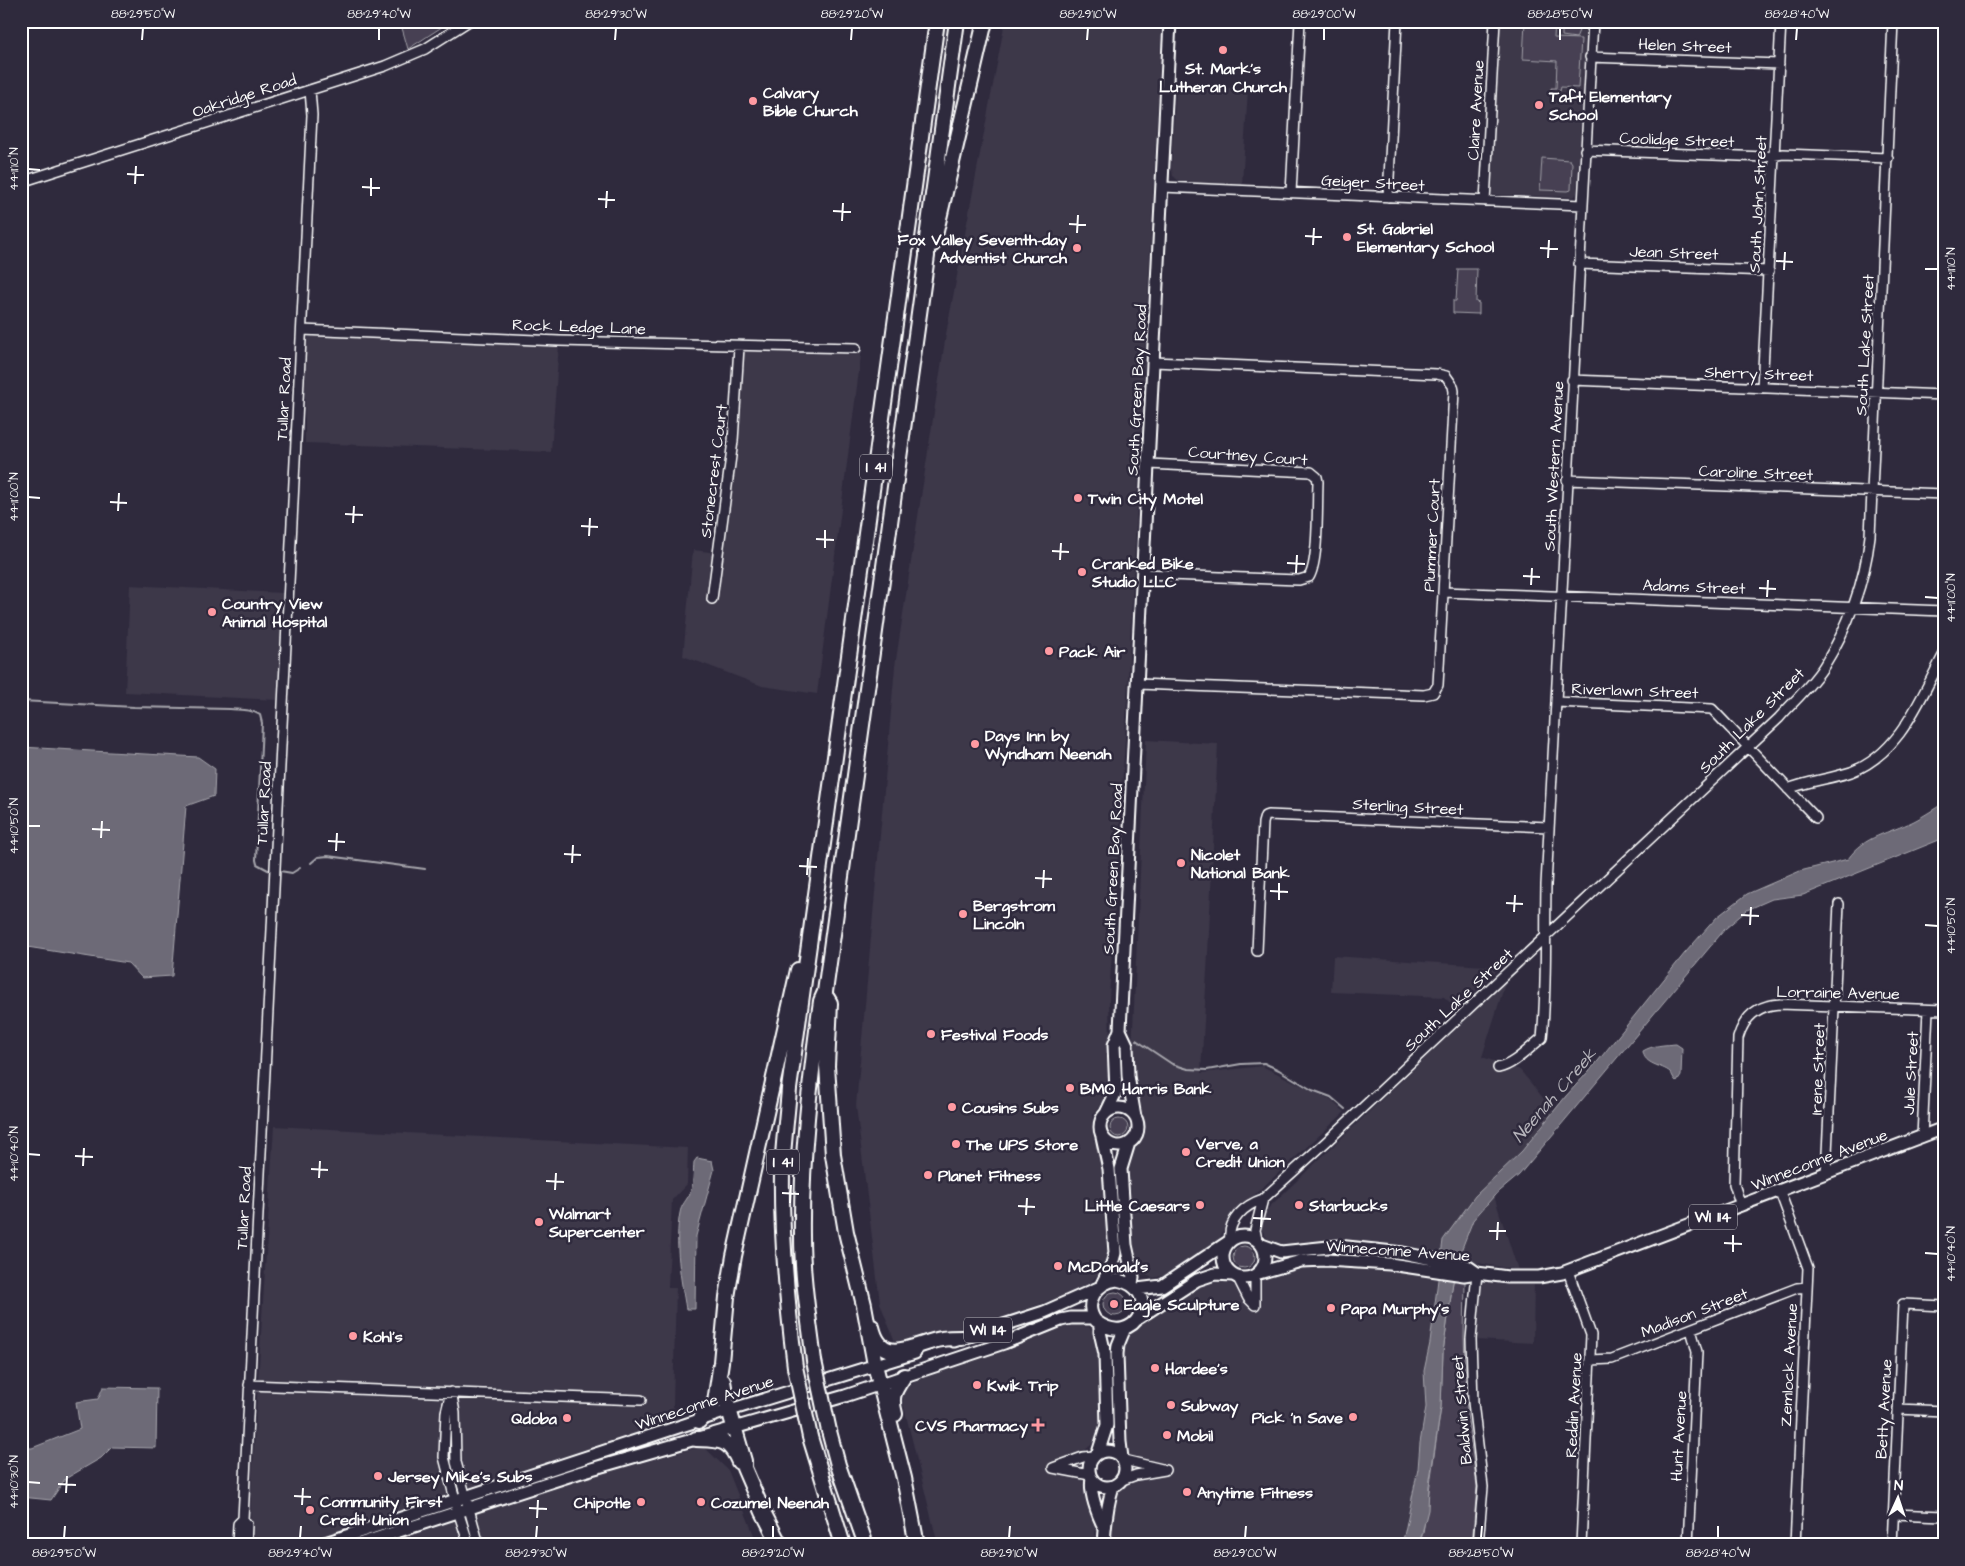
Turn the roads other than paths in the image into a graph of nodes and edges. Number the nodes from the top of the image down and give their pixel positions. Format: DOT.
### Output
graph roads {
  1 [pos="469,21"];
  2 [pos="937,21"];
  3 [pos="957,21"];
  4 [pos="985,21"];
  5 [pos="1170,21"];
  6 [pos="1300,21"];
  7 [pos="1397,21"];
  8 [pos="1495,21"];
  9 [pos="1593,21"];
  10 [pos="1781,21"];
  11 [pos="1893,21"];
  12 [pos="1590,57"];
  13 [pos="1779,64"];
  14 [pos="310,90"];
  15 [pos="1586,150"];
  16 [pos="1775,156"];
  17 [pos="1888,158"];
  18 [pos="21,182"];
  19 [pos="1162,187"];
  20 [pos="1291,193"];
  21 [pos="1388,197"];
  22 [pos="1485,201"];
  23 [pos="1582,205"];
  24 [pos="927,256"];
  25 [pos="1579,264"];
  26 [pos="1769,271"];
  27 [pos="302,330"];
  28 [pos="739,347"];
  29 [pos="856,348"];
  30 [pos="1153,362"];
  31 [pos="1572,380"];
  32 [pos="1762,388"];
  33 [pos="1877,392"];
  34 [pos="1944,395"];
  35 [pos="1149,464"];
  36 [pos="1567,480"];
  37 [pos="1873,491"];
  38 [pos="1944,494"];
  39 [pos="1143,574"];
  40 [pos="1442,592"];
  41 [pos="1561,596"];
  42 [pos="712,599"];
  43 [pos="1852,608"];
  44 [pos="1944,611"];
  45 [pos="1944,654"];
  46 [pos="1138,684"];
  47 [pos="1556,702"];
  48 [pos="1749,746"];
  49 [pos="1788,789"];
  50 [pos="1816,818"];
  51 [pos="1549,827"];
  52 [pos="1839,904"];
  53 [pos="1545,937"];
  54 [pos="1257,951"];
  55 [pos="807,957"];
  56 [pos="825,992"];
  57 [pos="1834,1006"];
  58 [pos="1928,1010"];
  59 [pos="1944,1010"];
  60 [pos="1120,1030"];
  61 [pos="1498,1068"];
  62 [pos="1106,1113"];
  63 [pos="1135,1117"];
  64 [pos="1942,1129"];
  65 [pos="1102,1137"];
  66 [pos="1922,1137"];
  67 [pos="1129,1143"];
  68 [pos="1944,1143"];
  69 [pos="1826,1174"];
  70 [pos="1780,1192"];
  71 [pos="1263,1199"];
  72 [pos="1248,1206"];
  73 [pos="1741,1206"];
  74 [pos="1258,1238"];
  75 [pos="1229,1242"];
  76 [pos="1440,1266"];
  77 [pos="1568,1271"];
  78 [pos="1477,1272"];
  79 [pos="1257,1274"];
  80 [pos="1235,1276"];
  81 [pos="1100,1286"];
  82 [pos="1134,1286"];
  83 [pos="1807,1286"];
  84 [pos="864,1305"];
  85 [pos="1944,1306"];
  86 [pos="1137,1319"];
  87 [pos="1097,1321"];
  88 [pos="1125,1328"];
  89 [pos="1691,1329"];
  90 [pos="962,1338"];
  91 [pos="1590,1360"];
  92 [pos="721,1362"];
  93 [pos="875,1365"];
  94 [pos="904,1376"];
  95 [pos="880,1384"];
  96 [pos="249,1385"];
  97 [pos="451,1392"];
  98 [pos="641,1400"];
  99 [pos="1898,1409"];
  100 [pos="730,1410"];
  101 [pos="1944,1411"];
  102 [pos="700,1421"];
  103 [pos="736,1428"];
  104 [pos="696,1439"];
  105 [pos="1096,1455"];
  106 [pos="1123,1459"];
  107 [pos="744,1468"];
  108 [pos="1091,1477"];
  109 [pos="904,1478"];
  110 [pos="1118,1483"];
  111 [pos="462,1504"];
  112 [pos="1893,1514"];
  113 [pos="1944,1516"];
  114 [pos="243,1519"];
  115 [pos="1104,1527"];
  116 [pos="237,1545"];
  117 [pos="246,1545"];
  118 [pos="319,1545"];
  119 [pos="356,1545"];
  120 [pos="469,1545"];
  121 [pos="479,1545"];
  122 [pos="780,1545"];
  123 [pos="843,1545"];
  124 [pos="866,1545"];
  125 [pos="917,1545"];
  126 [pos="1104,1545"];
  127 [pos="1478,1545"];
  128 [pos="1581,1545"];
  129 [pos="1688,1545"];
  130 [pos="1795,1545"];
  131 [pos="1892,1545"];
  1 -- 14 [label="street, Oakridge Road"];
  2 -- 55 [label="highway, I 41"];
  3 -- 24 [label="highway, I 41"];
  4 -- 24 [label="highway"];
  5 -- 19 [label="main road, South Green Bay Road"];
  6 -- 20 [label="street"];
  7 -- 21 [label="street"];
  8 -- 22 [label="street, Claire Avenue"];
  9 -- 12 [label="street, South Western Avenue"];
  10 -- 13 [label="street, South John Street"];
  11 -- 17 [label="street, South Lake Street"];
  12 -- 13 [label="street, Helen Street"];
  12 -- 15 [label="street, South Western Avenue"];
  13 -- 16 [label="street, South John Street"];
  14 -- 18 [label="street, Oakridge Road"];
  14 -- 27 [label="street, Tullar Road"];
  15 -- 16 [label="street, Coolidge Street"];
  15 -- 23 [label="street, South Western Avenue"];
  16 -- 17 [label="street, Coolidge Street"];
  16 -- 26 [label="street, South John Street"];
  17 -- 33 [label="street, South Lake Street"];
  19 -- 20 [label="street, Geiger Street"];
  19 -- 30 [label="main road, South Green Bay Road"];
  20 -- 21 [label="street, Geiger Street"];
  21 -- 22 [label="street, Geiger Street"];
  22 -- 23 [label="street, Geiger Street"];
  23 -- 25 [label="street, South Western Avenue"];
  24 -- 56 [label="highway, I 41"];
  25 -- 26 [label="street, Jean Street"];
  25 -- 31 [label="street, South Western Avenue"];
  26 -- 32 [label="street, South John Street"];
  27 -- 28 [label="street, Rock Ledge Lane"];
  27 -- 96 [label="street, Tullar Road"];
  28 -- 29 [label="street, Rock Ledge Lane"];
  28 -- 42 [label="street, Stonecrest Court"];
  30 -- 35 [label="main road, South Green Bay Road"];
  30 -- 40 [label="street, Plummer Court"];
  31 -- 32 [label="street, Sherry Street"];
  31 -- 36 [label="street, South Western Avenue"];
  32 -- 33 [label="street, Sherry Street"];
  33 -- 34 [label="street, Sherry Street"];
  33 -- 37 [label="street, South Lake Street"];
  35 -- 39 [label="main road, South Green Bay Road"];
  35 -- 39 [label="street, Courtney Court"];
  36 -- 37 [label="street, Caroline Street"];
  36 -- 41 [label="street, South Western Avenue"];
  37 -- 38 [label="street, Caroline Street"];
  37 -- 43 [label="street, South Lake Street"];
  39 -- 46 [label="main road, South Green Bay Road"];
  40 -- 41 [label="street, Adams Street"];
  40 -- 46 [label="street, Plummer Court"];
  41 -- 43 [label="street, Adams Street"];
  41 -- 47 [label="street, South Western Avenue"];
  43 -- 44 [label="street, Adams Street"];
  43 -- 48 [label="street, South Lake Street"];
  45 -- 49 [label="street"];
  46 -- 60 [label="main road, South Green Bay Road"];
  47 -- 48 [label="street, Riverlawn Street"];
  47 -- 51 [label="street, South Western Avenue"];
  48 -- 49 [label="street, Riverlawn Street"];
  48 -- 53 [label="street, South Lake Street"];
  49 -- 50 [label="street, Riverlawn Street"];
  51 -- 53 [label="street, South Western Avenue"];
  51 -- 54 [label="street, Sterling Street"];
  52 -- 57 [label="street, Irene Street"];
  53 -- 61 [label="street, South Western Avenue"];
  53 -- 71 [label="street, South Lake Street"];
  55 -- 92 [label="highway"];
  55 -- 123 [label="highway, I 41, bridge"];
  56 -- 84 [label="highway"];
  56 -- 124 [label="highway, I 41, bridge"];
  57 -- 58 [label="street, Lorraine Avenue"];
  57 -- 69 [label="street, Irene Street"];
  57 -- 73 [label="street, Lorraine Avenue"];
  58 -- 59 [label="street, Lorraine Avenue"];
  58 -- 66 [label="street, Jule Street"];
  60 -- 62 [label="main road, South Green Bay Road"];
  60 -- 63 [label="main road, South Green Bay Road"];
  62 -- 63 [label="main road"];
  62 -- 65 [label="main road"];
  63 -- 67 [label="main road"];
  64 -- 66 [label="main road, Winneconne Avenue / WI 114"];
  64 -- 68 [label="street"];
  65 -- 67 [label="main road"];
  65 -- 81 [label="main road"];
  66 -- 69 [label="main road, Winneconne Avenue / WI 114"];
  67 -- 82 [label="main road"];
  69 -- 70 [label="main road, Winneconne Avenue / WI 114"];
  70 -- 73 [label="main road, Winneconne Avenue / WI 114"];
  70 -- 83 [label="street, Zemlock Avenue"];
  71 -- 72 [label="street, South Lake Street"];
  71 -- 74 [label="street"];
  72 -- 74 [label="street"];
  72 -- 75 [label="street, South Lake Street"];
  73 -- 77 [label="main road, Winneconne Avenue / WI 114"];
  74 -- 75 [label="main road"];
  74 -- 76 [label="main road, Winneconne Avenue / WI 114"];
  74 -- 79 [label="main road"];
  75 -- 80 [label="main road"];
  75 -- 82 [label="main road"];
  76 -- 78 [label="main road, Winneconne Avenue / WI 114"];
  76 -- 79 [label="main road, Winneconne Avenue / WI 114"];
  77 -- 78 [label="main road, Winneconne Avenue / WI 114"];
  77 -- 91 [label="street, Reddin Avenue"];
  78 -- 127 [label="street, Baldwin Street"];
  79 -- 80 [label="main road"];
  79 -- 80 [label="street"];
  80 -- 86 [label="main road"];
  81 -- 82 [label="main road"];
  81 -- 87 [label="main road"];
  81 -- 90 [label="main road, Winneconne Avenue / WI 114"];
  82 -- 86 [label="main road"];
  83 -- 89 [label="street, Madison Street"];
  83 -- 130 [label="street, Zemlock Avenue"];
  84 -- 90 [label="highway"];
  84 -- 93 [label="highway"];
  85 -- 99 [label="street, Betty Avenue"];
  86 -- 88 [label="main road"];
  87 -- 88 [label="main road"];
  87 -- 94 [label="main road, Winneconne Avenue / WI 114"];
  87 -- 105 [label="main road"];
  88 -- 106 [label="main road"];
  89 -- 91 [label="street, Madison Street"];
  89 -- 129 [label="street, Hunt Avenue"];
  90 -- 93 [label="main road, Winneconne Avenue / WI 114"];
  91 -- 128 [label="street, Reddin Avenue"];
  92 -- 100 [label="highway"];
  92 -- 102 [label="highway"];
  93 -- 95 [label="highway"];
  93 -- 100 [label="main road, Winneconne Avenue / WI 114"];
  94 -- 95 [label="main road, Winneconne Avenue / WI 114"];
  94 -- 109 [label="highway"];
  95 -- 103 [label="main road, Winneconne Avenue / WI 114"];
  95 -- 109 [label="highway"];
  96 -- 97 [label="street"];
  96 -- 114 [label="street, Tullar Road"];
  97 -- 98 [label="street"];
  97 -- 111 [label="street"];
  99 -- 101 [label="street"];
  99 -- 112 [label="street, Betty Avenue"];
  100 -- 102 [label="main road, Winneconne Avenue"];
  100 -- 103 [label="highway"];
  102 -- 111 [label="main road, Winneconne Avenue"];
  103 -- 104 [label="main road, Winneconne Avenue"];
  103 -- 107 [label="highway"];
  104 -- 107 [label="highway"];
  104 -- 111 [label="main road, Winneconne Avenue"];
  105 -- 106 [label="main road"];
  105 -- 108 [label="main road"];
  105 -- 108 [label="street"];
  106 -- 110 [label="main road"];
  106 -- 110 [label="street"];
  107 -- 122 [label="highway"];
  108 -- 110 [label="main road"];
  108 -- 115 [label="main road"];
  109 -- 125 [label="highway"];
  110 -- 115 [label="main road"];
  111 -- 118 [label="main road, Winneconne Avenue"];
  111 -- 119 [label="main road, Winneconne Avenue"];
  111 -- 120 [label="street"];
  111 -- 121 [label="street"];
  112 -- 113 [label="street"];
  112 -- 131 [label="street, Betty Avenue"];
  114 -- 116 [label="street, Tullar Road"];
  114 -- 117 [label="street, Tullar Road"];
  115 -- 126 [label="main road"];
}
